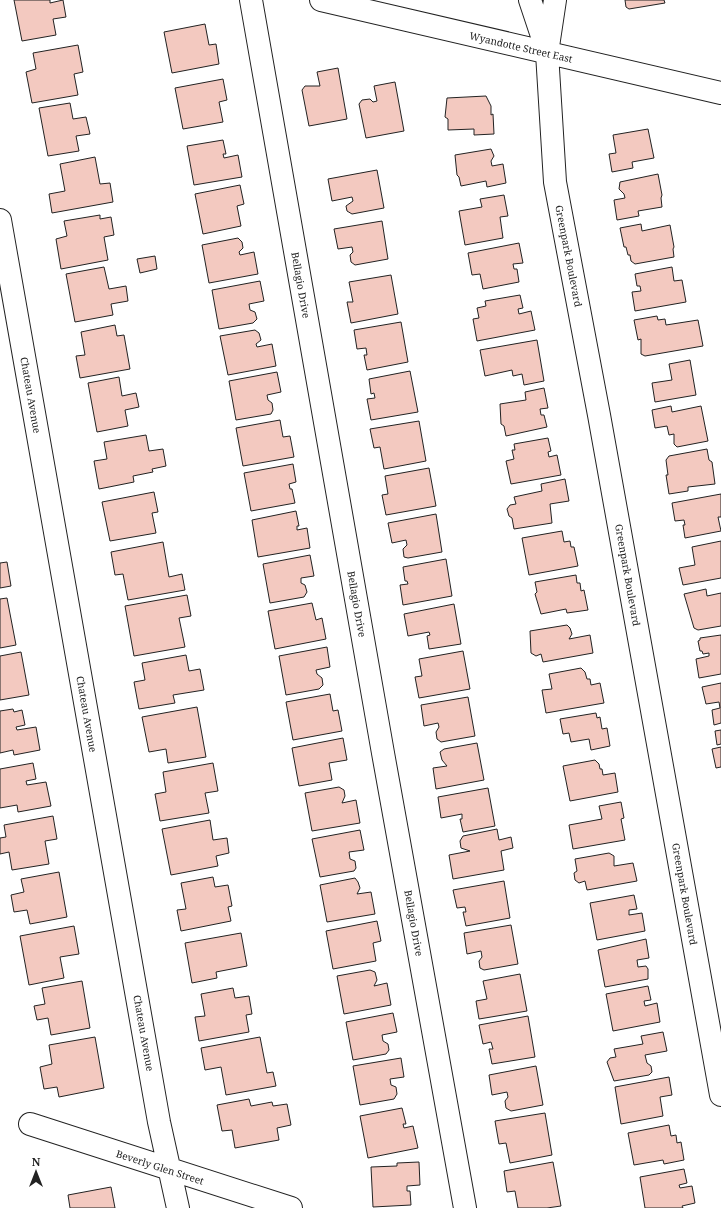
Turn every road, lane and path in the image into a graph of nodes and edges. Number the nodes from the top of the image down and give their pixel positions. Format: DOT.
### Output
graph roads {
  1 [pos="252,0"];
  2 [pos="322,0"];
  3 [pos="530,0"];
  4 [pos="555,0"];
  5 [pos="547,53"];
  6 [pos="721,93"];
  7 [pos="0,220"];
  8 [pos="721,1095"];
  9 [pos="30,1124"];
  10 [pos="169,1170"];
  11 [pos="178,1208"];
  12 [pos="291,1208"];
  13 [pos="465,1208"];
  1 -- 13 [label="street, Bellagio Drive"];
  2 -- 5 [label="street, Wyandotte Street East"];
  3 -- 5 [label="street, Greenpark Boulevard"];
  4 -- 5 [label="street, Greenpark Boulevard"];
  5 -- 6 [label="street, Wyandotte Street East"];
  5 -- 8 [label="street, Greenpark Boulevard"];
  7 -- 10 [label="street, Chateau Avenue"];
  9 -- 10 [label="street, Beverly Glen Street"];
  10 -- 11 [label="street, Chateau Avenue"];
  10 -- 12 [label="street, Beverly Glen Street"];
}
